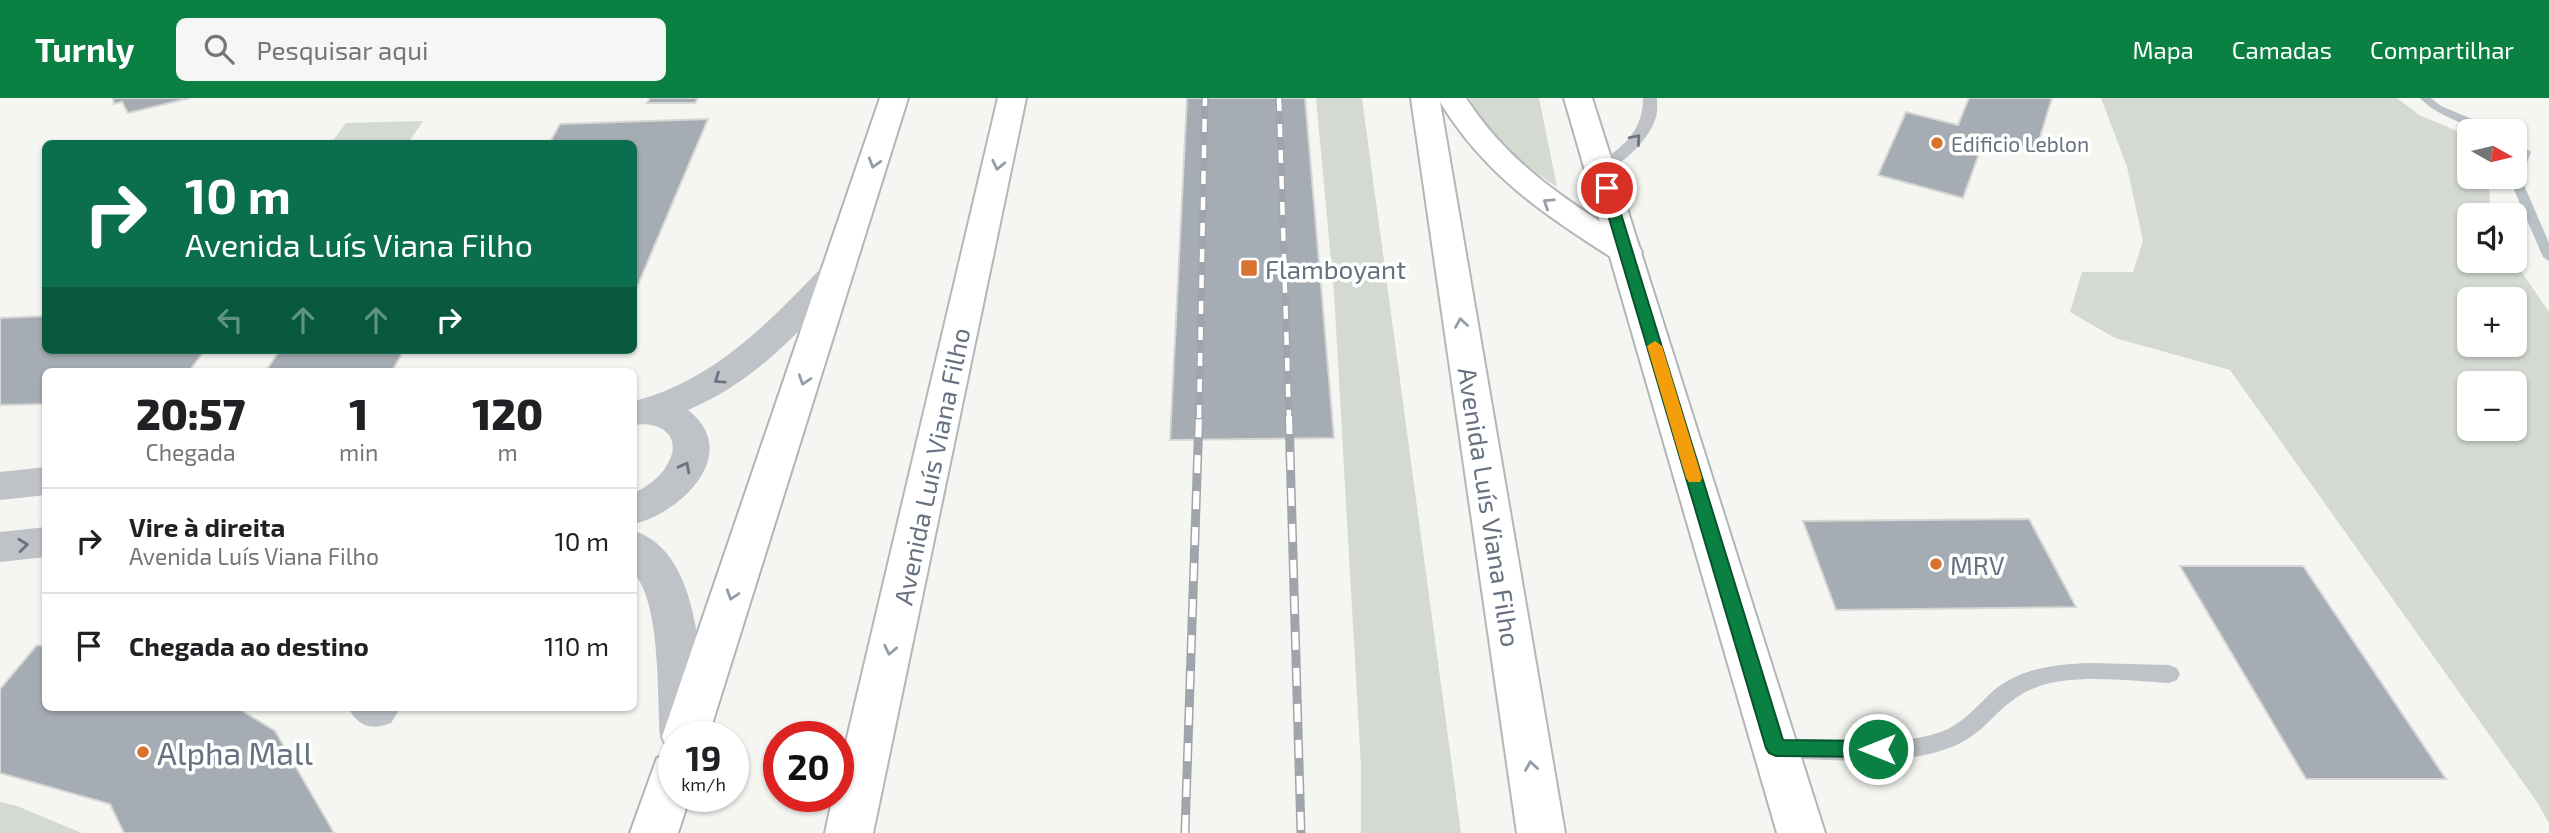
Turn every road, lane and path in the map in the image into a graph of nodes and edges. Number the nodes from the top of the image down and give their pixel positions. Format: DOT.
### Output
graph roads {
  1 [pos="894,98"];
  2 [pos="1012,98"];
  3 [pos="1425,98"];
  4 [pos="1452,98"];
  5 [pos="1578,98"];
  6 [pos="1650,98"];
  7 [pos="1600,167"];
  8 [pos="1626,252"];
  9 [pos="841,267"];
  10 [pos="643,411"];
  11 [pos="42,481"];
  12 [pos="0,486"];
  13 [pos="637,508"];
  14 [pos="42,542"];
  15 [pos="0,547"];
  16 [pos="637,549"];
  17 [pos="2169,674"];
  18 [pos="363,711"];
  19 [pos="388,711"];
  20 [pos="683,721"];
  21 [pos="689,721"];
  22 [pos="1776,748"];
  23 [pos="661,812"];
  24 [pos="654,833"];
  25 [pos="849,833"];
  26 [pos="1541,833"];
  27 [pos="1801,833"];
  1 -- 9 [label="main road, one-way"];
  2 -- 25 [label="main road, Avenida Luís Viana Filho, one-way"];
  26 -- 3 [label="main road, Avenida Luís Viana Filho, one-way"];
  8 -- 4 [label="main road, one-way"];
  5 -- 7 [label="main road"];
  7 -- 6 [label="lane, one-way"];
  7 -- 8 [label="main road"];
  8 -- 22 [label="main road"];
  9 -- 10 [label="street, one-way"];
  9 -- 21 [label="main road, one-way"];
  13 -- 10 [label="street, one-way"];
  11 -- 12 [label="street"];
  15 -- 14 [label="street, one-way"];
  16 -- 20 [label="street"];
  17 -- 22 [label="lane"];
  18 -- 19 [label="lane"];
  22 -- 27 [label="main road"];
  23 -- 24 [label="main road"];
}
